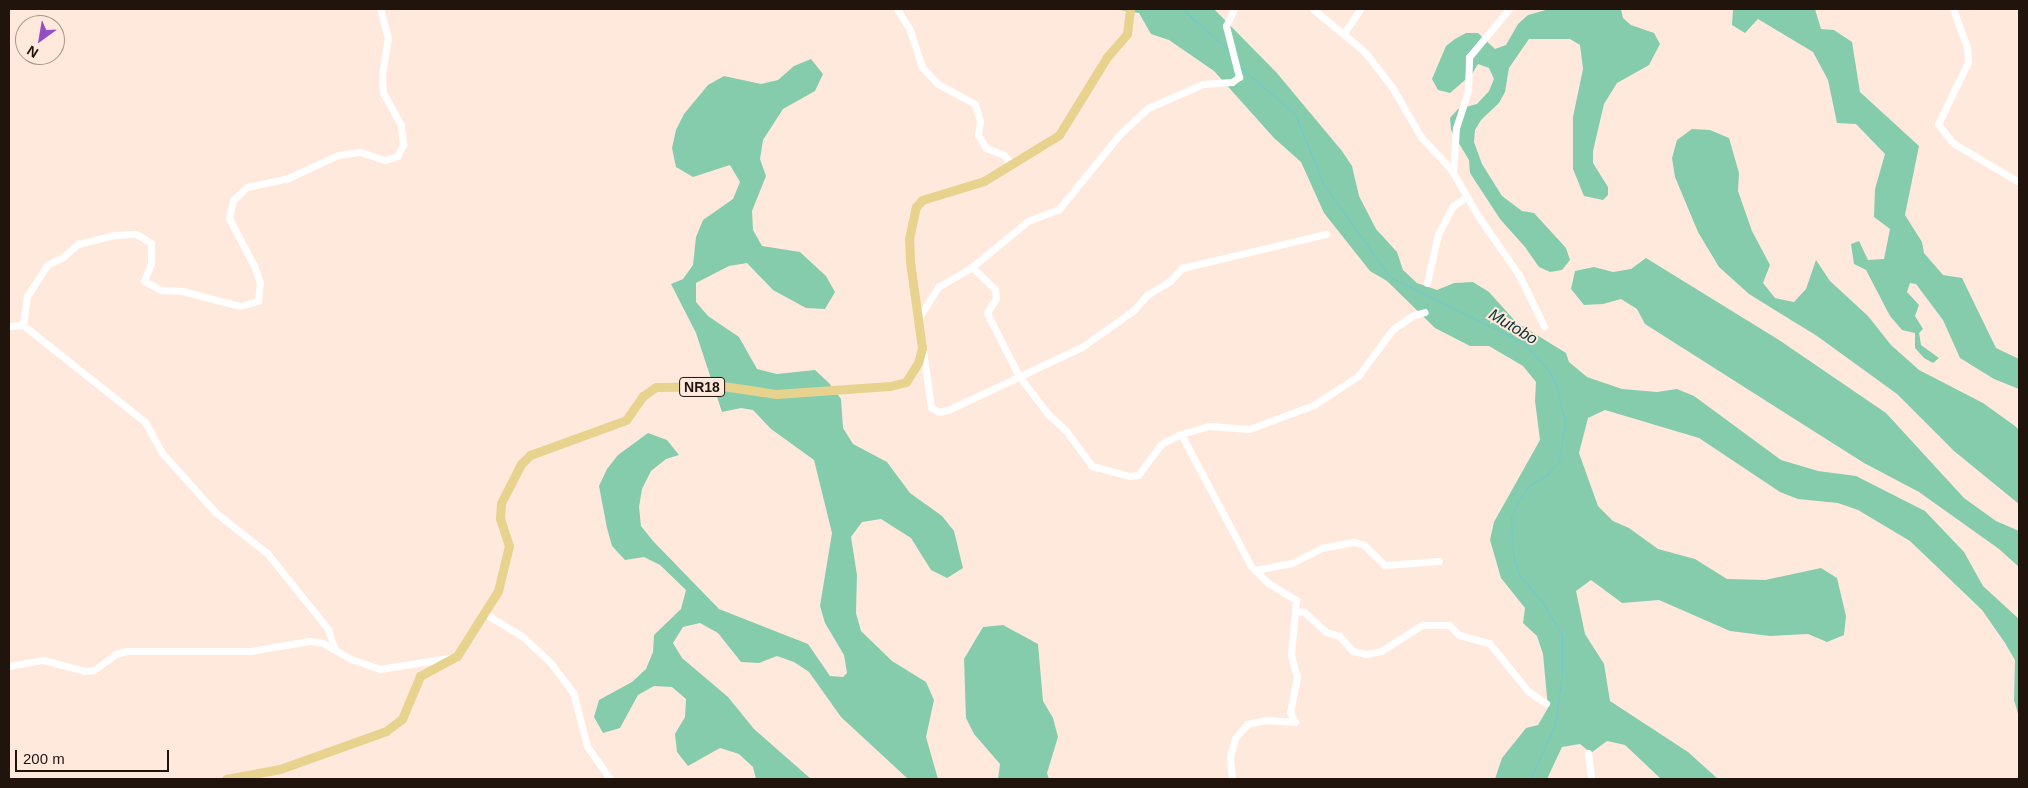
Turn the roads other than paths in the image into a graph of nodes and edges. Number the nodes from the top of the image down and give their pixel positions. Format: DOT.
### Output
graph roads {
  1 [pos="380,9"];
  2 [pos="897,9"];
  3 [pos="1130,9"];
  4 [pos="1234,9"];
  5 [pos="1313,9"];
  6 [pos="1360,9"];
  7 [pos="1509,9"];
  8 [pos="1954,9"];
  9 [pos="1344,33"];
  10 [pos="1011,164"];
  11 [pos="1453,172"];
  12 [pos="2019,182"];
  13 [pos="1466,197"];
  14 [pos="1326,234"];
  15 [pos="972,267"];
  16 [pos="1427,282"];
  17 [pos="1425,312"];
  18 [pos="920,316"];
  19 [pos="23,325"];
  20 [pos="9,326"];
  21 [pos="1544,326"];
  22 [pos="922,348"];
  23 [pos="1019,376"];
  24 [pos="1181,434"];
  25 [pos="1439,561"];
  26 [pos="1255,570"];
  27 [pos="1296,611"];
  28 [pos="484,613"];
  29 [pos="334,648"];
  30 [pos="457,656"];
  31 [pos="9,666"];
  32 [pos="1546,703"];
  33 [pos="1588,753"];
  34 [pos="226,779"];
  35 [pos="610,779"];
  36 [pos="1232,779"];
  37 [pos="1591,779"];
  1 -- 19 [label="street"];
  2 -- 10 [label="street"];
  3 -- 10 [label="main road, NR18"];
  4 -- 15 [label="street"];
  5 -- 9 [label="street"];
  6 -- 9 [label="street"];
  7 -- 11 [label="street"];
  8 -- 12 [label="street"];
  9 -- 11 [label="street"];
  10 -- 18 [label="main road, NR18"];
  11 -- 13 [label="street"];
  13 -- 16 [label="street"];
  13 -- 21 [label="street"];
  14 -- 23 [label="street"];
  15 -- 18 [label="street"];
  15 -- 23 [label="street"];
  17 -- 24 [label="street"];
  18 -- 22 [label="main road, NR18"];
  19 -- 20 [label="street"];
  19 -- 29 [label="street"];
  22 -- 23 [label="street"];
  22 -- 28 [label="main road, NR18"];
  23 -- 24 [label="street"];
  24 -- 26 [label="street"];
  25 -- 26 [label="street"];
  26 -- 27 [label="street"];
  27 -- 32 [label="street"];
  27 -- 36 [label="street"];
  28 -- 30 [label="main road, NR18"];
  28 -- 35 [label="street"];
  29 -- 30 [label="street"];
  29 -- 31 [label="street"];
  30 -- 34 [label="main road, NR18"];
  33 -- 37 [label="street"];
}
